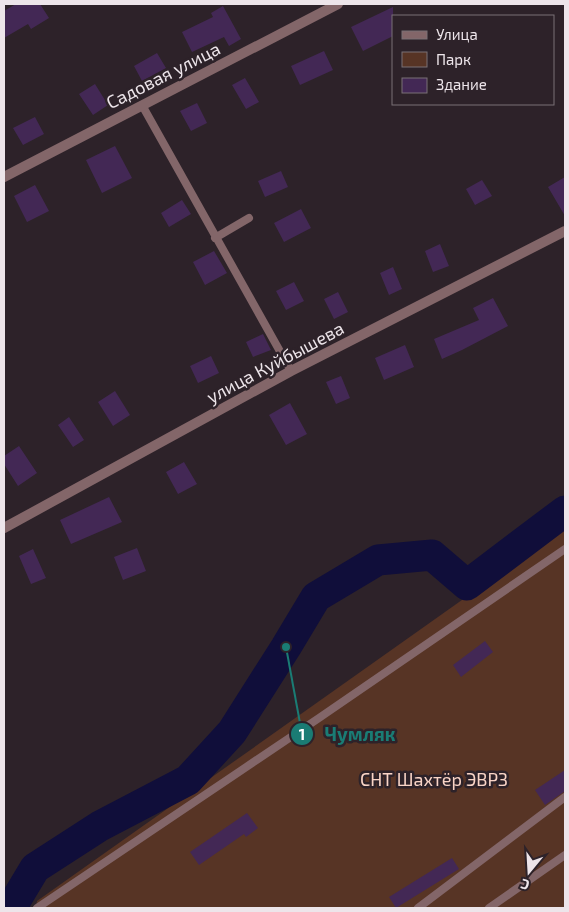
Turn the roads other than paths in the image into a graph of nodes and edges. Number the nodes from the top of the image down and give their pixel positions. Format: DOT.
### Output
graph roads {
  1 [pos="338,4"];
  2 [pos="142,104"];
  3 [pos="4,177"];
  4 [pos="249,218"];
  5 [pos="565,231"];
  6 [pos="215,238"];
  7 [pos="291,371"];
  8 [pos="4,528"];
  9 [pos="565,549"];
  10 [pos="565,797"];
  11 [pos="565,855"];
  12 [pos="37,908"];
  13 [pos="418,908"];
  14 [pos="489,908"];
  1 -- 2 [label="street, Садовая улица"];
  2 -- 3 [label="street, Садовая улица"];
  2 -- 6 [label="lane"];
  4 -- 6 [label="lane"];
  5 -- 7 [label="street, улица Куйбышева"];
  6 -- 7 [label="lane"];
  7 -- 8 [label="street, улица Куйбышева"];
  9 -- 12 [label="lane"];
  10 -- 13 [label="lane"];
  11 -- 14 [label="lane"];
}
